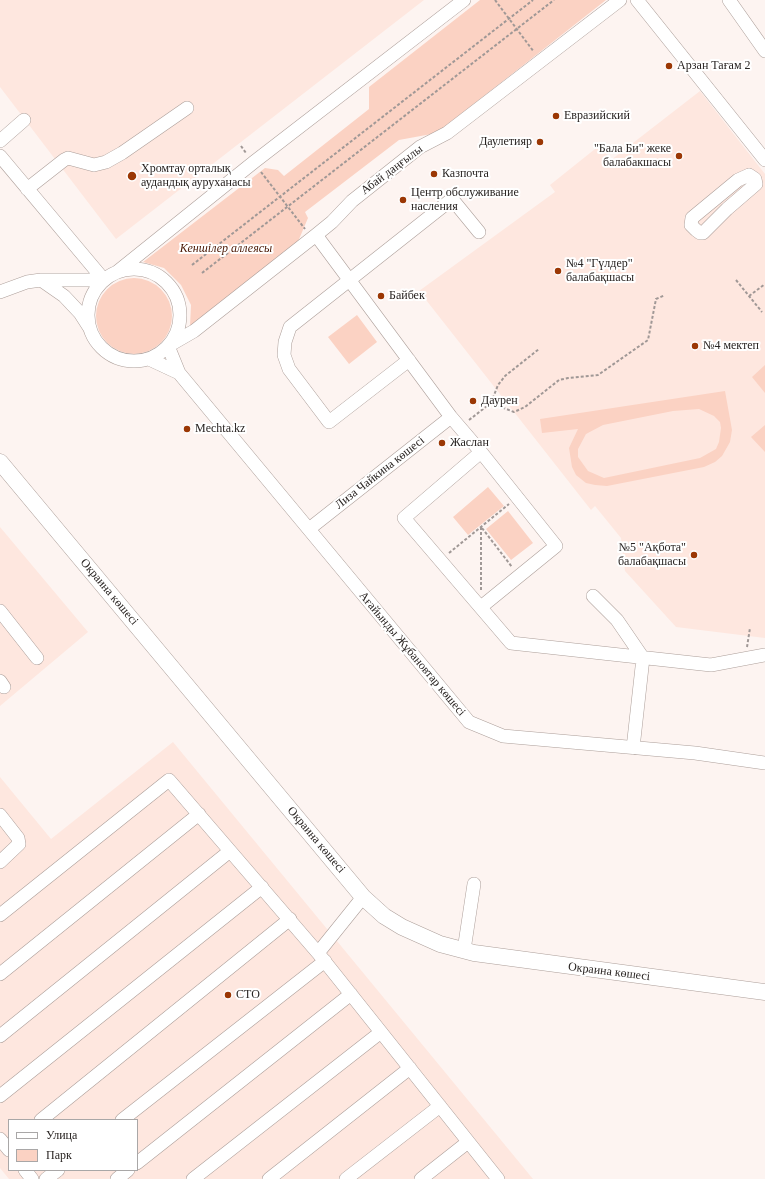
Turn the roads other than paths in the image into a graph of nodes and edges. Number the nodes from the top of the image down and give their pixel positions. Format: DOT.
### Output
graph roads {
  1 [pos="464,0"];
  2 [pos="620,0"];
  3 [pos="637,0"];
  4 [pos="730,0"];
  5 [pos="765,51"];
  6 [pos="187,108"];
  7 [pos="24,120"];
  8 [pos="0,141"];
  9 [pos="0,156"];
  10 [pos="765,160"];
  11 [pos="760,176"];
  12 [pos="27,189"];
  13 [pos="479,232"];
  14 [pos="314,237"];
  15 [pos="118,272"];
  16 [pos="40,280"];
  17 [pos="104,280"];
  18 [pos="350,280"];
  19 [pos="0,292"];
  20 [pos="90,328"];
  21 [pos="168,346"];
  22 [pos="149,359"];
  23 [pos="409,360"];
  24 [pos="179,373"];
  25 [pos="451,417"];
  26 [pos="481,452"];
  27 [pos="0,462"];
  28 [pos="310,529"];
  29 [pos="593,596"];
  30 [pos="481,607"];
  31 [pos="0,612"];
  32 [pos="765,655"];
  33 [pos="37,658"];
  34 [pos="644,658"];
  35 [pos="633,748"];
  36 [pos="765,763"];
  37 [pos="199,814"];
  38 [pos="0,815"];
  39 [pos="230,851"];
  40 [pos="0,862"];
  41 [pos="474,884"];
  42 [pos="262,887"];
  43 [pos="363,897"];
  44 [pos="0,915"];
  45 [pos="290,920"];
  46 [pos="464,950"];
  47 [pos="322,957"];
  48 [pos="0,974"];
  49 [pos="765,992"];
  50 [pos="351,994"];
  51 [pos="382,1032"];
  52 [pos="0,1036"];
  53 [pos="410,1068"];
  54 [pos="0,1096"];
  55 [pos="440,1106"];
  56 [pos="42,1119"];
  57 [pos="123,1119"];
  58 [pos="468,1142"];
  59 [pos="138,1162"];
  60 [pos="26,1171"];
  61 [pos="57,1171"];
  62 [pos="127,1171"];
  63 [pos="32,1179"];
  64 [pos="46,1179"];
  65 [pos="117,1179"];
  66 [pos="194,1179"];
  67 [pos="269,1179"];
  68 [pos="346,1179"];
  69 [pos="421,1179"];
  70 [pos="498,1179"];
  1 -- 15 [label="street"];
  2 -- 14 [label="street, Абай даңғылы"];
  3 -- 10 [label="street"];
  4 -- 5 [label="street"];
  6 -- 12 [label="street"];
  7 -- 8 [label="street"];
  9 -- 12 [label="street"];
  11 -- 11 [label="street"];
  12 -- 17 [label="street"];
  13 -- 18 [label="street"];
  14 -- 18 [label="street"];
  14 -- 21 [label="street, Абай даңғылы"];
  15 -- 17 [label="street"];
  15 -- 21 [label="street"];
  16 -- 17 [label="street"];
  16 -- 19 [label="street"];
  16 -- 20 [label="street"];
  17 -- 20 [label="street"];
  18 -- 23 [label="street"];
  18 -- 23 [label="street"];
  20 -- 22 [label="street"];
  21 -- 22 [label="street"];
  21 -- 24 [label="street"];
  22 -- 24 [label="street"];
  23 -- 25 [label="street"];
  24 -- 28 [label="street, Ағайынды Жұбановтар көшесі"];
  25 -- 26 [label="street"];
  25 -- 28 [label="street, Лиза Чайкина көшесі"];
  26 -- 30 [label="street"];
  26 -- 30 [label="street"];
  27 -- 43 [label="main road, Окраина көшесі"];
  28 -- 35 [label="street, Ағайынды Жұбановтар көшесі"];
  29 -- 34 [label="street"];
  30 -- 34 [label="street"];
  31 -- 33 [label="street"];
  32 -- 34 [label="street"];
  34 -- 35 [label="street"];
  35 -- 36 [label="street, Ағайынды Жұбановтар көшесі"];
  37 -- 39 [label="street"];
  37 -- 44 [label="street"];
  37 -- 48 [label="street"];
  38 -- 40 [label="street"];
  39 -- 42 [label="street"];
  39 -- 52 [label="street"];
  41 -- 46 [label="street"];
  42 -- 45 [label="street"];
  42 -- 54 [label="street"];
  43 -- 46 [label="main road, Окраина көшесі"];
  43 -- 47 [label="street"];
  45 -- 47 [label="street"];
  45 -- 56 [label="street"];
  46 -- 49 [label="main road, Окраина көшесі"];
  47 -- 50 [label="street"];
  47 -- 57 [label="street"];
  50 -- 51 [label="street"];
  50 -- 59 [label="street"];
  51 -- 53 [label="street"];
  51 -- 66 [label="street"];
  53 -- 55 [label="street"];
  53 -- 67 [label="street"];
  55 -- 58 [label="street"];
  55 -- 68 [label="street"];
  58 -- 69 [label="street"];
  58 -- 70 [label="street"];
  60 -- 63 [label="street"];
  61 -- 64 [label="street"];
  62 -- 65 [label="street"];
}
